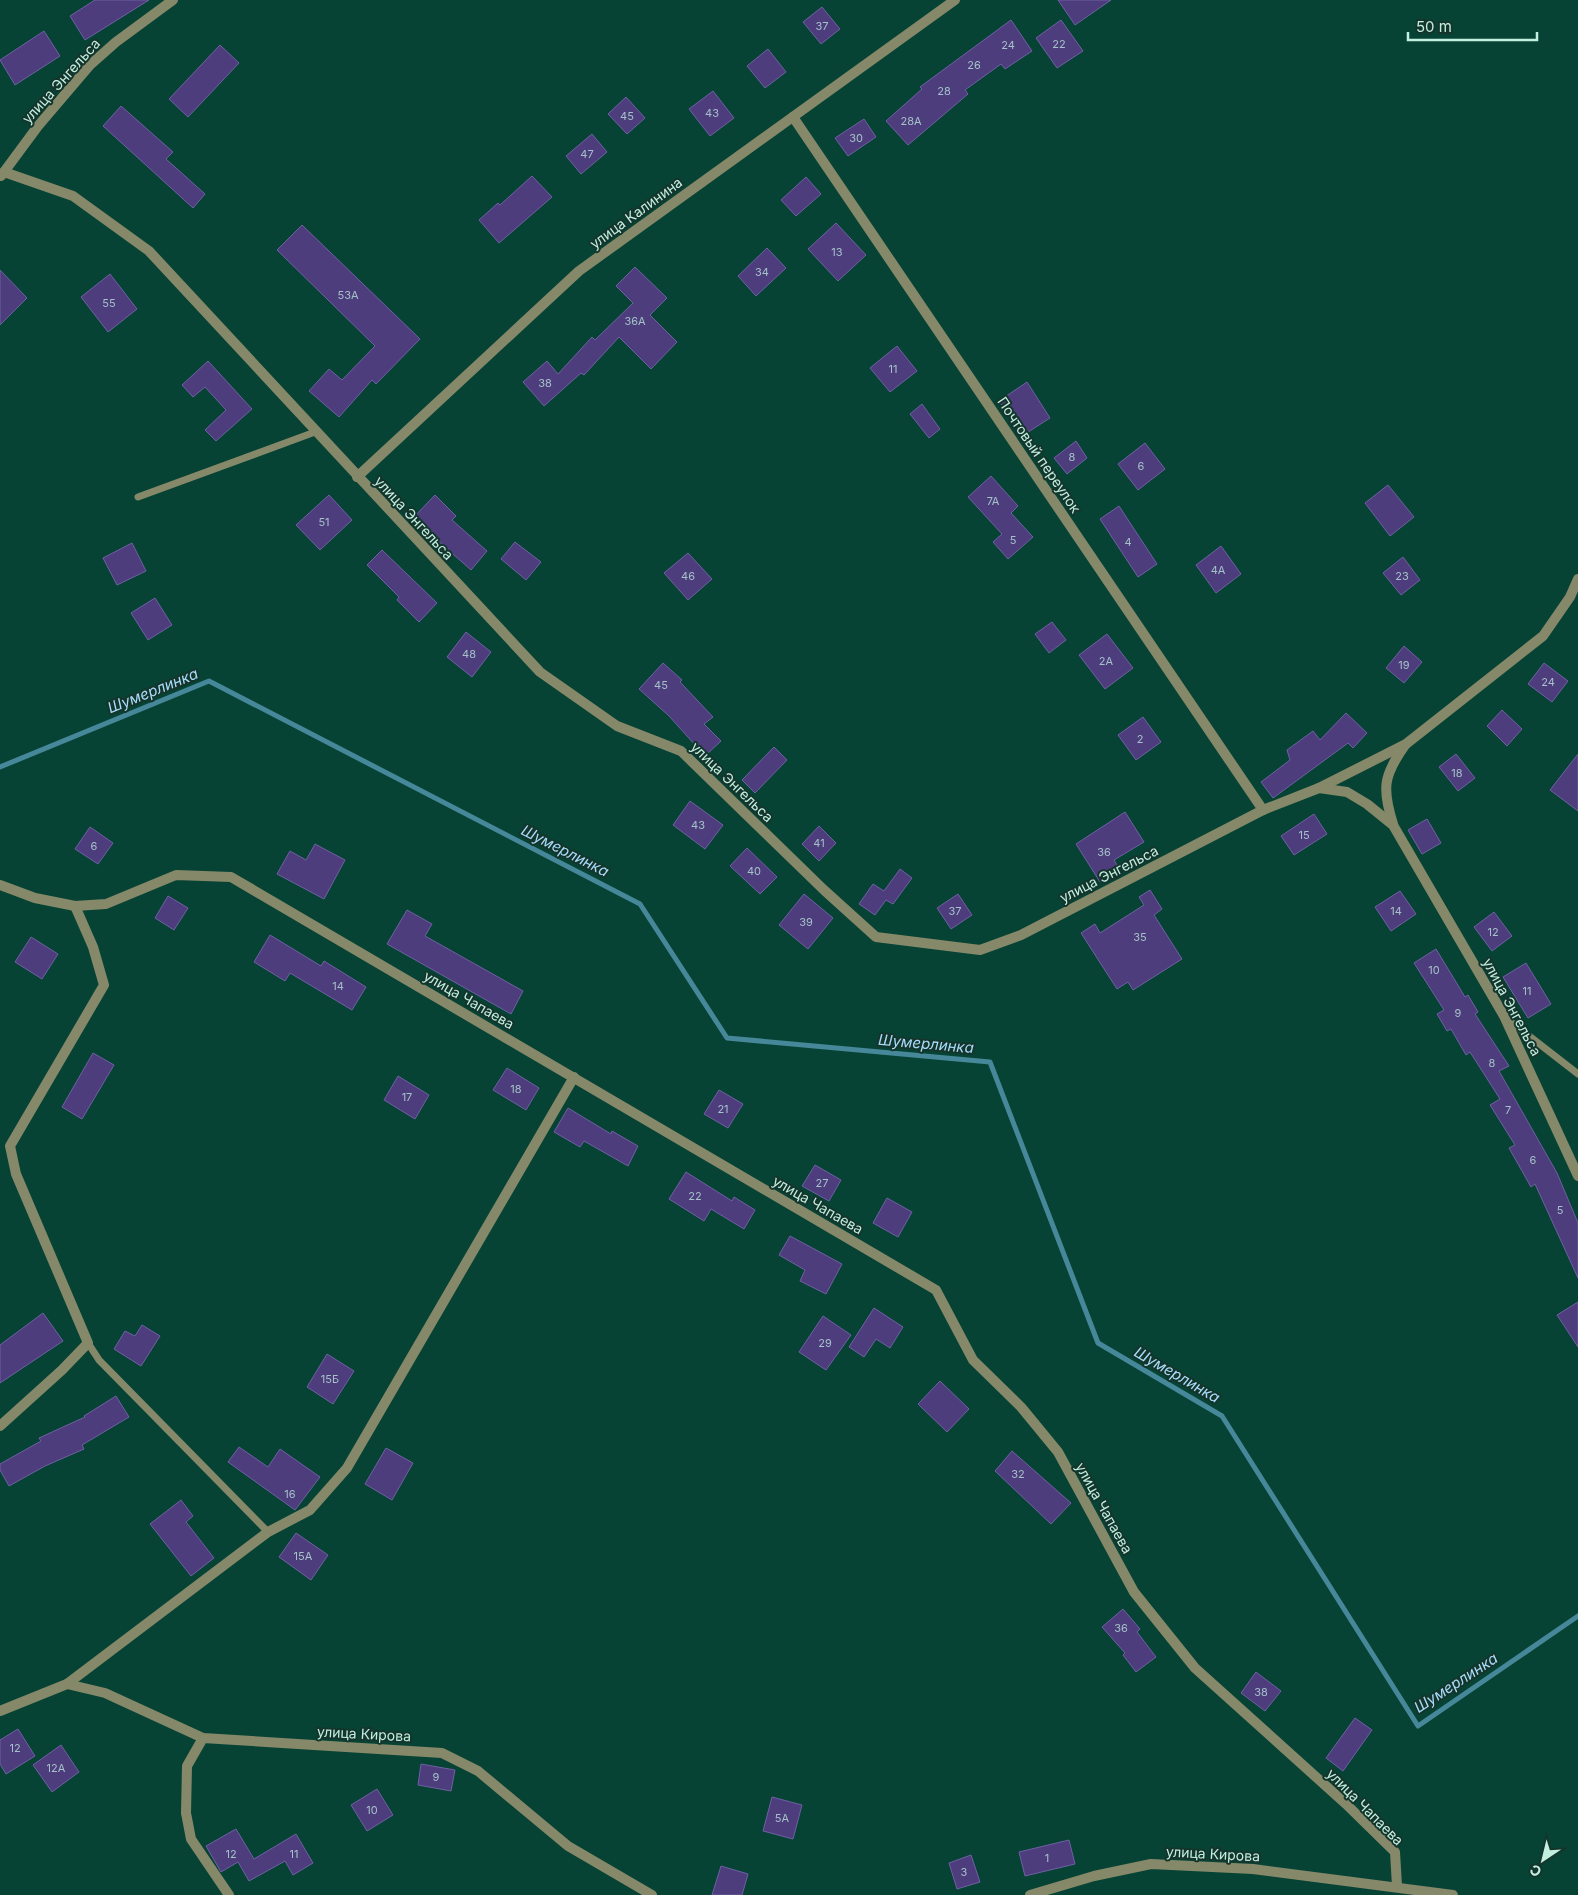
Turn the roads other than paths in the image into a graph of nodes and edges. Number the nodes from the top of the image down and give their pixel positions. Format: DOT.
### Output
graph roads {
  1 [pos="173,0"];
  2 [pos="955,0"];
  3 [pos="793,117"];
  4 [pos="2,175"];
  5 [pos="315,432"];
  6 [pos="357,477"];
  7 [pos="138,497"];
  8 [pos="1578,579"];
  9 [pos="1406,744"];
  10 [pos="1319,788"];
  11 [pos="1263,810"];
  12 [pos="1393,825"];
  13 [pos="0,885"];
  14 [pos="76,906"];
  15 [pos="1504,1016"];
  16 [pos="1578,1074"];
  17 [pos="574,1077"];
  18 [pos="1578,1176"];
  19 [pos="88,1343"];
  20 [pos="0,1426"];
  21 [pos="268,1532"];
  22 [pos="67,1684"];
  23 [pos="0,1711"];
  24 [pos="203,1738"];
  25 [pos="1397,1886"];
  26 [pos="229,1895"];
  27 [pos="652,1895"];
  28 [pos="1030,1895"];
  29 [pos="1452,1895"];
  1 -- 4 [label="street, улица Энгельса"];
  2 -- 3 [label="street, улица Калинина"];
  3 -- 6 [label="street, улица Калинина"];
  3 -- 11 [label="street, Почтовый переулок"];
  4 -- 5 [label="street, улица Энгельса"];
  5 -- 6 [label="street, улица Энгельса"];
  5 -- 7 [label="lane"];
  6 -- 11 [label="street, улица Энгельса"];
  8 -- 9 [label="street, улица Энгельса"];
  9 -- 10 [label="street, улица Энгельса"];
  9 -- 12 [label="street"];
  10 -- 11 [label="street, улица Энгельса"];
  10 -- 12 [label="street, улица Энгельса"];
  12 -- 15 [label="street, улица Энгельса"];
  13 -- 14 [label="street, улица Чапаева"];
  14 -- 17 [label="street, улица Чапаева"];
  14 -- 19 [label="street"];
  15 -- 16 [label="lane"];
  15 -- 18 [label="street, улица Энгельса"];
  17 -- 21 [label="street"];
  17 -- 25 [label="street, улица Чапаева"];
  19 -- 20 [label="street"];
  19 -- 21 [label="lane"];
  21 -- 22 [label="street"];
  22 -- 23 [label="street"];
  22 -- 24 [label="street"];
  24 -- 26 [label="street"];
  24 -- 27 [label="street, улица Кирова"];
  25 -- 28 [label="street, улица Кирова"];
  25 -- 29 [label="street, улица Кирова"];
}
